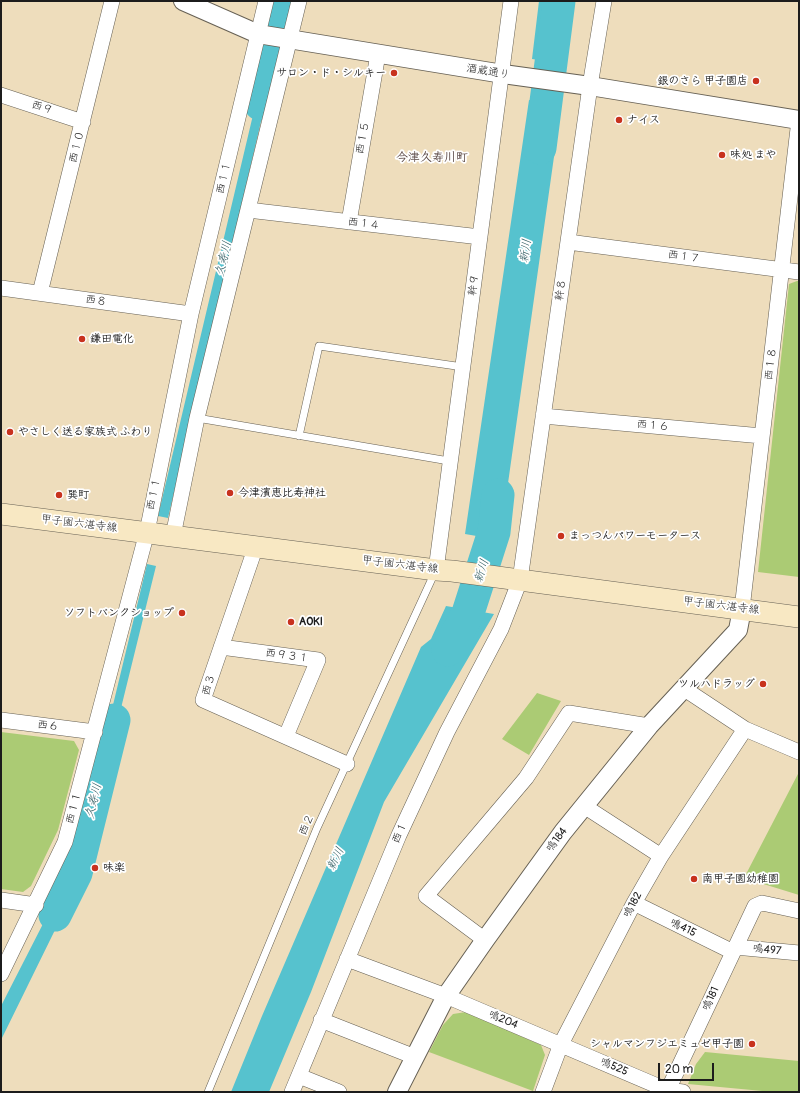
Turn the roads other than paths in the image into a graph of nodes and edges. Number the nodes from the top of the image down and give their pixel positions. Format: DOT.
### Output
graph roads {
  1 [pos="112,1"];
  2 [pos="183,1"];
  3 [pos="266,1"];
  4 [pos="299,1"];
  5 [pos="511,1"];
  6 [pos="604,1"];
  7 [pos="275,36"];
  8 [pos="378,54"];
  9 [pos="502,74"];
  10 [pos="583,86"];
  11 [pos="1,95"];
  12 [pos="799,120"];
  13 [pos="83,122"];
  14 [pos="248,210"];
  15 [pos="348,222"];
  16 [pos="480,238"];
  17 [pos="568,242"];
  18 [pos="781,270"];
  19 [pos="799,272"];
  20 [pos="1,288"];
  21 [pos="40,293"];
  22 [pos="191,314"];
  23 [pos="463,367"];
  24 [pos="543,416"];
  25 [pos="197,418"];
  26 [pos="299,436"];
  27 [pos="762,436"];
  28 [pos="449,461"];
  29 [pos="1,514"];
  30 [pos="147,532"];
  31 [pos="173,536"];
  32 [pos="256,546"];
  33 [pos="444,570"];
  34 [pos="512,579"];
  35 [pos="742,609"];
  36 [pos="799,617"];
  37 [pos="222,647"];
  38 [pos="682,688"];
  39 [pos="1,720"];
  40 [pos="649,726"];
  41 [pos="745,729"];
  42 [pos="95,732"];
  43 [pos="286,736"];
  44 [pos="799,752"];
  45 [pos="347,764"];
  46 [pos="584,806"];
  47 [pos="661,856"];
  48 [pos="1,900"];
  49 [pos="634,903"];
  50 [pos="36,905"];
  51 [pos="799,911"];
  52 [pos="485,940"];
  53 [pos="734,950"];
  54 [pos="799,953"];
  55 [pos="347,959"];
  56 [pos="1,974"];
  57 [pos="446,996"];
  58 [pos="321,1020"];
  59 [pos="560,1044"];
  60 [pos="416,1057"];
  61 [pos="299,1076"];
  62 [pos="667,1091"];
  63 [pos="208,1092"];
  64 [pos="292,1092"];
  65 [pos="339,1092"];
  66 [pos="397,1092"];
  67 [pos="543,1092"];
  68 [pos="683,1092"];
  1 -- 13 [label="street, 西１０"];
  2 -- 7 [label="street, 酒蔵通り"];
  3 -- 7 [label="street, 西１１"];
  4 -- 7 [label="street"];
  5 -- 9 [label="street, 幹９"];
  6 -- 10 [label="street, 幹８"];
  7 -- 8 [label="street, 酒蔵通り"];
  7 -- 14 [label="street"];
  7 -- 22 [label="street, 西１１"];
  8 -- 9 [label="street, 酒蔵通り"];
  8 -- 15 [label="street, 西１５"];
  9 -- 10 [label="street, 酒蔵通り"];
  9 -- 16 [label="street, 幹９"];
  10 -- 12 [label="street, 酒蔵通り"];
  10 -- 17 [label="street, 幹８"];
  11 -- 13 [label="street, 西９"];
  12 -- 18 [label="street, 西１８"];
  13 -- 21 [label="street, 西１０"];
  14 -- 15 [label="street, 西１４"];
  14 -- 25 [label="street"];
  15 -- 16 [label="street, 西１４"];
  16 -- 23 [label="street, 幹９"];
  17 -- 18 [label="street, 西１７"];
  17 -- 24 [label="street, 幹８"];
  18 -- 19 [label="street, 西１７"];
  18 -- 27 [label="street, 西１８"];
  20 -- 21 [label="street, 西８"];
  21 -- 22 [label="street, 西８"];
  22 -- 30 [label="street, 西１１"];
  23 -- 26 [label="lane"];
  23 -- 28 [label="street, 幹９"];
  24 -- 27 [label="street, 西１６"];
  24 -- 34 [label="street, 幹８"];
  25 -- 26 [label="lane"];
  25 -- 31 [label="street"];
  26 -- 28 [label="lane"];
  27 -- 35 [label="street, 西１８"];
  28 -- 33 [label="street, 幹９"];
  29 -- 30 [label="main road, 甲子園六湛寺線"];
  30 -- 31 [label="main road, 甲子園六湛寺線"];
  30 -- 42 [label="street, 西１１"];
  31 -- 32 [label="main road, 甲子園六湛寺線"];
  32 -- 33 [label="main road, 甲子園六湛寺線"];
  32 -- 37 [label="street, 西３"];
  33 -- 34 [label="main road, 甲子園六湛寺線"];
  33 -- 45 [label="lane, 西２"];
  34 -- 35 [label="main road, 甲子園六湛寺線"];
  34 -- 55 [label="street, 西１"];
  35 -- 36 [label="main road, 甲子園六湛寺線"];
  35 -- 38 [label="street, 鳴184"];
  37 -- 43 [label="street, 西３"];
  37 -- 43 [label="street, 西９３１"];
  38 -- 40 [label="street, 鳴184"];
  38 -- 41 [label="street"];
  39 -- 42 [label="street, 西６"];
  40 -- 46 [label="street, 鳴184"];
  40 -- 52 [label="street"];
  41 -- 44 [label="street"];
  41 -- 47 [label="street, 鳴182"];
  42 -- 50 [label="street, 西１１"];
  43 -- 45 [label="street, 西３"];
  45 -- 63 [label="lane, 西２"];
  46 -- 47 [label="street"];
  46 -- 52 [label="street, 鳴184"];
  47 -- 49 [label="street, 鳴182"];
  48 -- 50 [label="street"];
  49 -- 53 [label="street, 鳴415"];
  49 -- 59 [label="street, 鳴182"];
  50 -- 56 [label="street, 西１１"];
  51 -- 53 [label="street, 鳴181"];
  52 -- 57 [label="street, 鳴184"];
  53 -- 54 [label="street, 鳴497"];
  53 -- 62 [label="street, 鳴181"];
  55 -- 57 [label="street, 鳴204"];
  55 -- 58 [label="street, 西１"];
  57 -- 59 [label="street, 鳴204"];
  57 -- 60 [label="street, 鳴184"];
  58 -- 60 [label="street"];
  58 -- 61 [label="street, 西１"];
  59 -- 62 [label="street, 鳴525"];
  59 -- 67 [label="street, 鳴182"];
  60 -- 66 [label="street, 鳴184"];
  61 -- 64 [label="street, 西１"];
  61 -- 65 [label="street"];
  62 -- 68 [label="street, 鳴525"];
}
